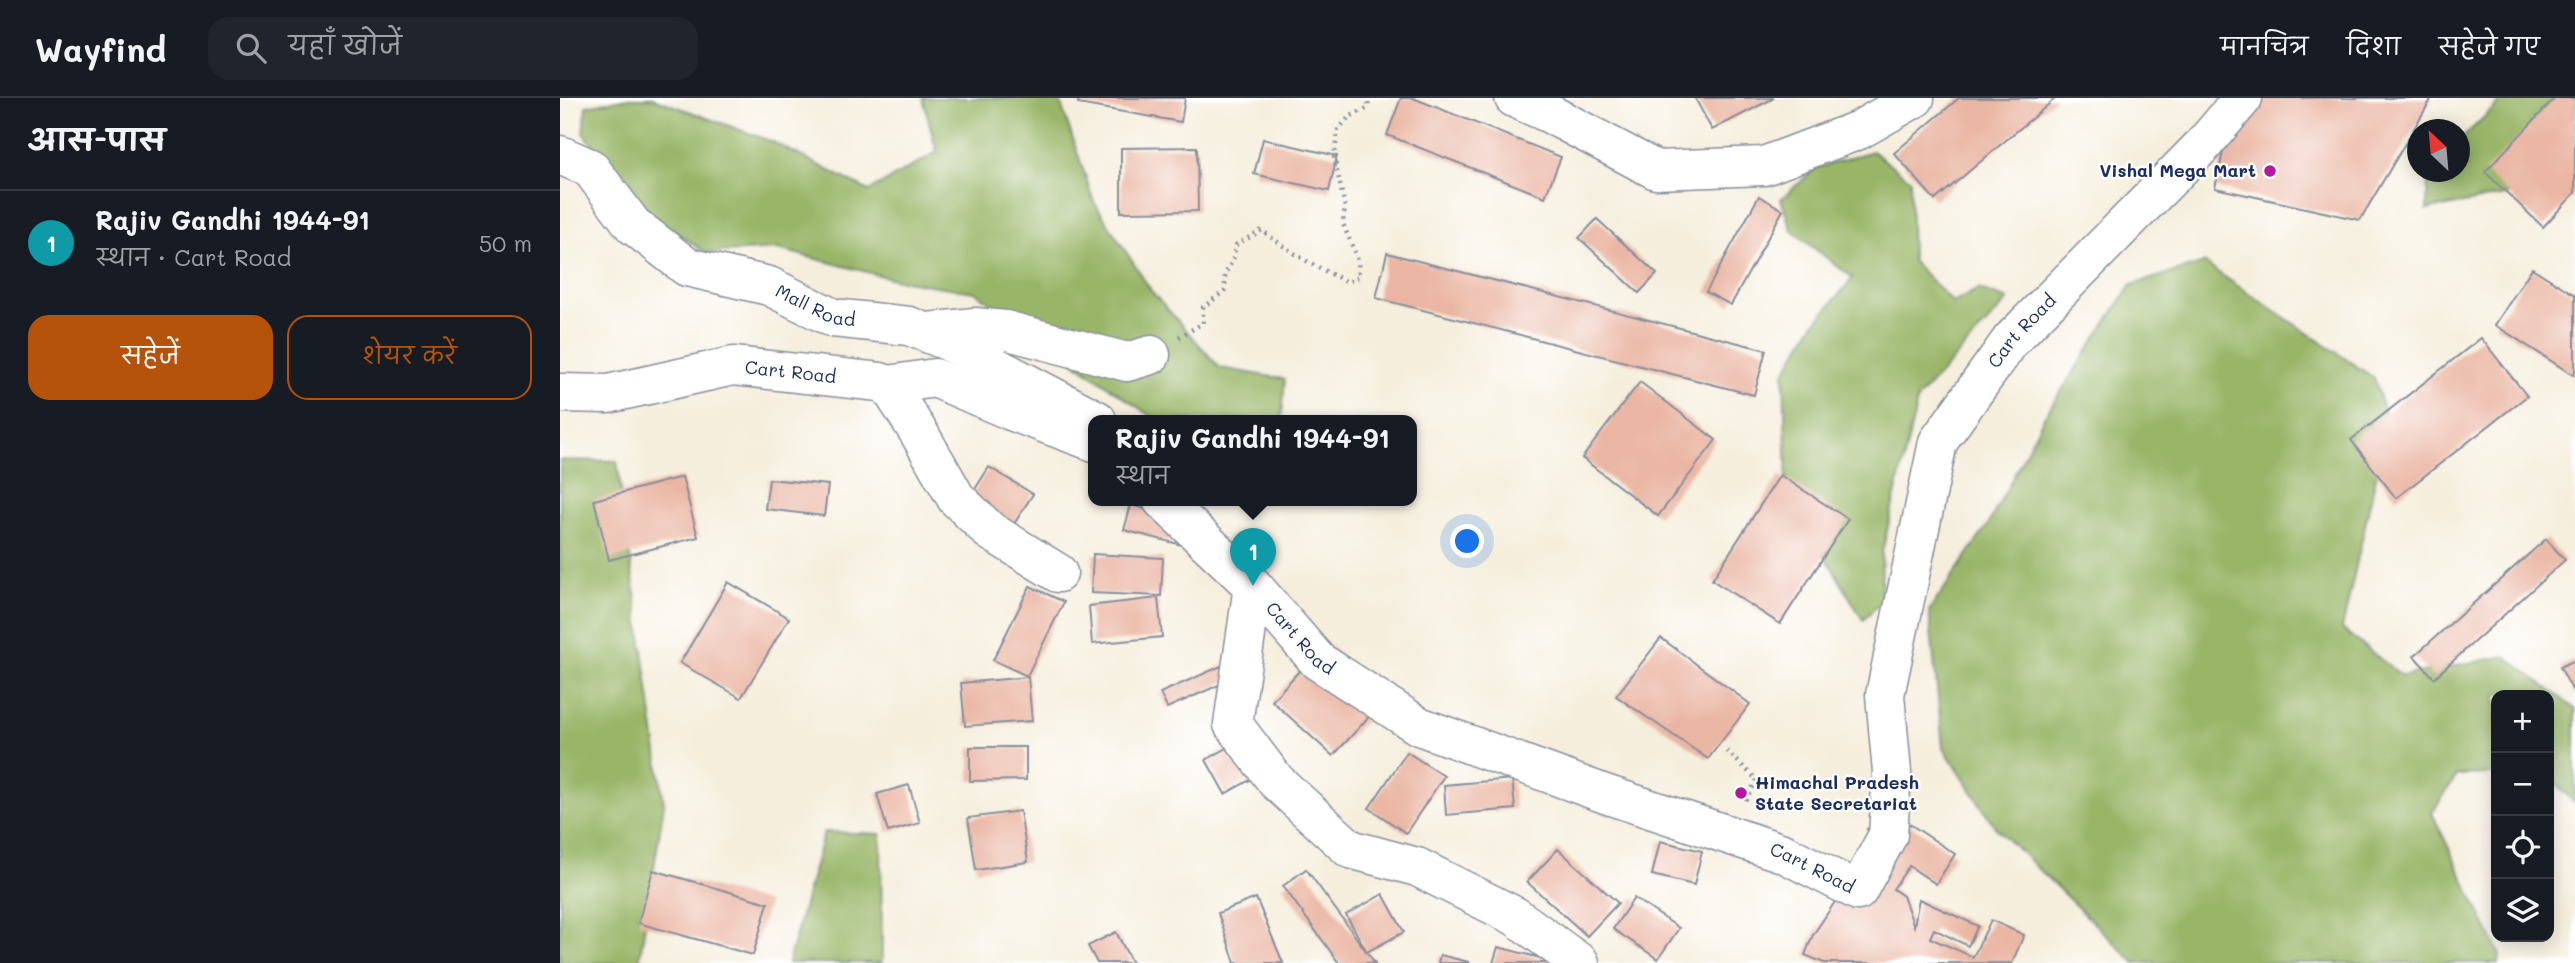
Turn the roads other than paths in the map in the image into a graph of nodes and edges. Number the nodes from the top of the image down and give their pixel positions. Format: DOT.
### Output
graph roads {
  1 [pos="1514,98"];
  2 [pos="1915,98"];
  3 [pos="2243,98"];
  4 [pos="560,155"];
  5 [pos="925,332"];
  6 [pos="1152,355"];
  7 [pos="888,385"];
  8 [pos="560,393"];
  9 [pos="1088,415"];
  10 [pos="1088,440"];
  11 [pos="1168,506"];
  12 [pos="1058,573"];
  13 [pos="1253,586"];
  14 [pos="1580,963"];
  1 -- 2 [label="main road"];
  3 -- 13 [label="main road, Cart Road"];
  4 -- 5 [label="main road, Mall Road"];
  5 -- 6 [label="main road"];
  5 -- 9 [label="main road, Mall Road"];
  7 -- 8 [label="main road, Cart Road"];
  7 -- 10 [label="main road, Cart Road"];
  7 -- 12 [label="main road"];
  11 -- 13 [label="main road, Cart Road"];
  13 -- 14 [label="main road"];
}
